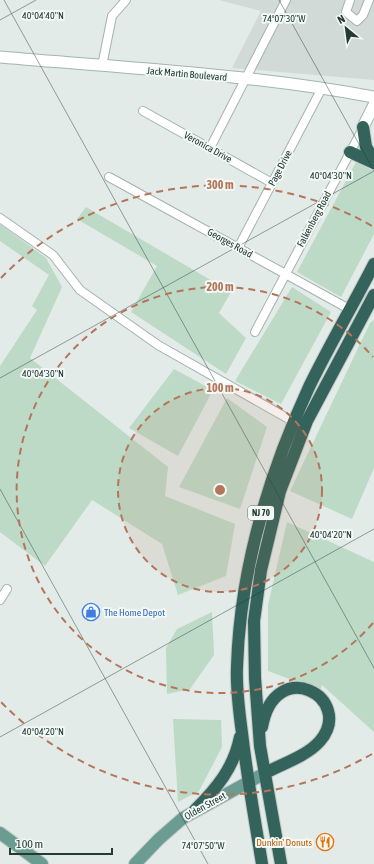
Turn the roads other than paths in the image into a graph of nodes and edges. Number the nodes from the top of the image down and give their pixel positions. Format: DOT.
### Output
graph roads {
  1 [pos="126,0"];
  2 [pos="286,0"];
  3 [pos="350,0"];
  4 [pos="369,0"];
  5 [pos="0,57"];
  6 [pos="102,66"];
  7 [pos="246,79"];
  8 [pos="322,88"];
  9 [pos="374,97"];
  10 [pos="374,105"];
  11 [pos="143,111"];
  12 [pos="363,127"];
  13 [pos="210,148"];
  14 [pos="350,152"];
  15 [pos="374,162"];
  16 [pos="109,177"];
  17 [pos="272,183"];
  18 [pos="0,218"];
  19 [pos="238,248"];
  20 [pos="374,264"];
  21 [pos="285,274"];
  22 [pos="374,295"];
  23 [pos="351,310"];
  24 [pos="255,332"];
  25 [pos="294,422"];
  26 [pos="7,589"];
  27 [pos="0,600"];
  28 [pos="241,728"];
  29 [pos="260,746"];
  30 [pos="265,773"];
  31 [pos="248,784"];
  32 [pos="195,810"];
  33 [pos="0,833"];
  34 [pos="42,864"];
  35 [pos="135,864"];
  36 [pos="262,864"];
  37 [pos="281,864"];
  1 -- 6 [label="street"];
  2 -- 7 [label="street"];
  3 -- 4 [label="street"];
  5 -- 6 [label="street, Jack Martin Boulevard"];
  6 -- 7 [label="street, Jack Martin Boulevard"];
  7 -- 8 [label="street, Jack Martin Boulevard"];
  7 -- 13 [label="street"];
  8 -- 9 [label="street, Jack Martin Boulevard"];
  8 -- 17 [label="street, Page Drive"];
  10 -- 12 [label="street, Falkenberg Road"];
  11 -- 13 [label="street, Veronica Drive"];
  12 -- 14 [label="street, Falkenberg Road"];
  12 -- 15 [label="highway"];
  13 -- 17 [label="street, Veronica Drive"];
  14 -- 15 [label="highway"];
  14 -- 21 [label="street, Falkenberg Road"];
  16 -- 19 [label="street, Georges Road"];
  17 -- 19 [label="street, Page Drive"];
  18 -- 25 [label="street"];
  19 -- 21 [label="street, Georges Road"];
  20 -- 23 [label="highway, NJ 70"];
  21 -- 23 [label="street, Georges Road"];
  21 -- 24 [label="street, Falkenberg Road"];
  22 -- 29 [label="highway, NJ 70"];
  23 -- 25 [label="highway, NJ 70"];
  25 -- 28 [label="highway, NJ 70"];
  26 -- 27 [label="street"];
  28 -- 31 [label="highway, NJ 70"];
  28 -- 32 [label="highway"];
  29 -- 30 [label="highway, NJ 70"];
  29 -- 30 [label="highway"];
  30 -- 31 [label="main road, Olden Street"];
  30 -- 37 [label="highway, NJ 70"];
  31 -- 32 [label="main road, Olden Street"];
  31 -- 36 [label="highway, NJ 70"];
  32 -- 35 [label="main road, Olden Street"];
  33 -- 34 [label="main road"];
}
